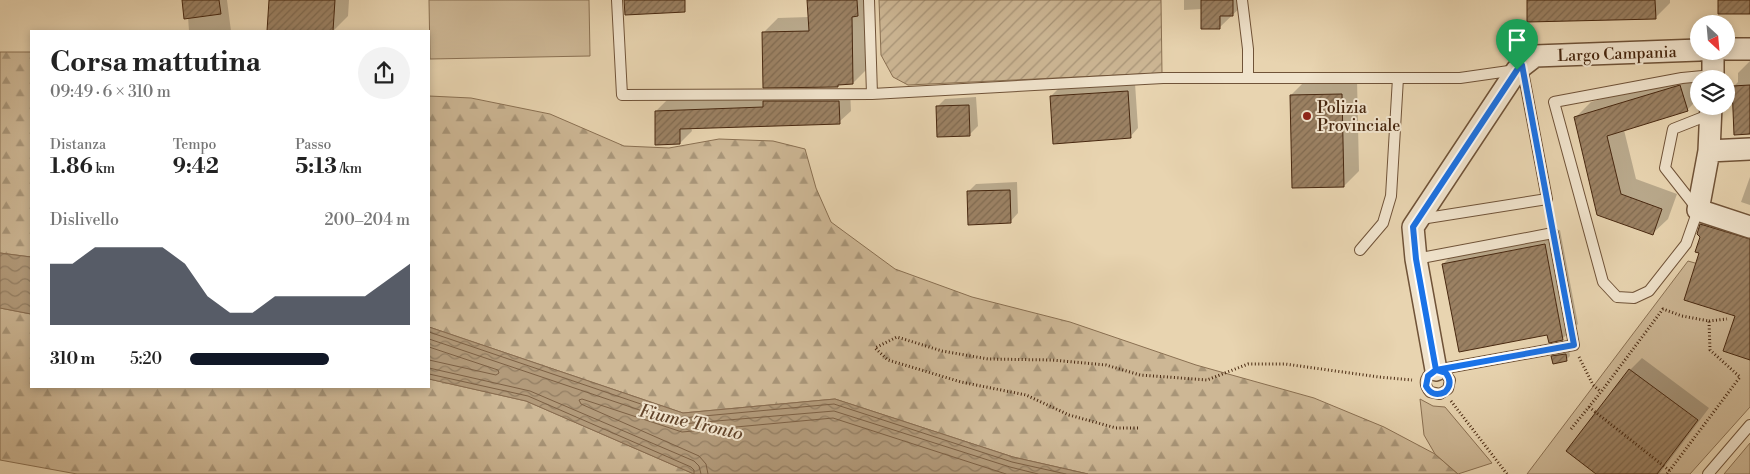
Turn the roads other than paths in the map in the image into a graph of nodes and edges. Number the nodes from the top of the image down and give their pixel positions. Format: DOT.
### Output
graph roads {
  1 [pos="617,0"];
  2 [pos="869,0"];
  3 [pos="1242,0"];
  4 [pos="1735,49"];
  5 [pos="1750,49"];
  6 [pos="1690,51"];
  7 [pos="1525,64"];
  8 [pos="1248,78"];
  9 [pos="1398,78"];
  10 [pos="1690,78"];
  11 [pos="872,94"];
  12 [pos="1701,115"];
  13 [pos="1711,115"];
  14 [pos="1750,149"];
  15 [pos="1709,151"];
  16 [pos="1698,210"];
  17 [pos="1418,219"];
  18 [pos="1750,228"];
  19 [pos="1360,250"];
  20 [pos="1416,259"];
  21 [pos="1431,376"];
  22 [pos="1750,425"];
  23 [pos="1708,474"];
  1 -- 11 [label="lane"];
  2 -- 11 [label="lane"];
  3 -- 8 [label="lane"];
  4 -- 5 [label="street"];
  6 -- 7 [label="street, Largo Campania"];
  7 -- 9 [label="lane"];
  7 -- 17 [label="street"];
  7 -- 17 [label="lane"];
  8 -- 9 [label="lane"];
  8 -- 11 [label="lane"];
  9 -- 19 [label="lane"];
  10 -- 16 [label="lane"];
  12 -- 16 [label="lane"];
  13 -- 15 [label="street"];
  14 -- 15 [label="street"];
  15 -- 16 [label="street"];
  16 -- 18 [label="street"];
  17 -- 20 [label="street"];
  20 -- 21 [label="street"];
  20 -- 21 [label="lane"];
  21 -- 21 [label="lane"];
  22 -- 23 [label="lane"];
}
